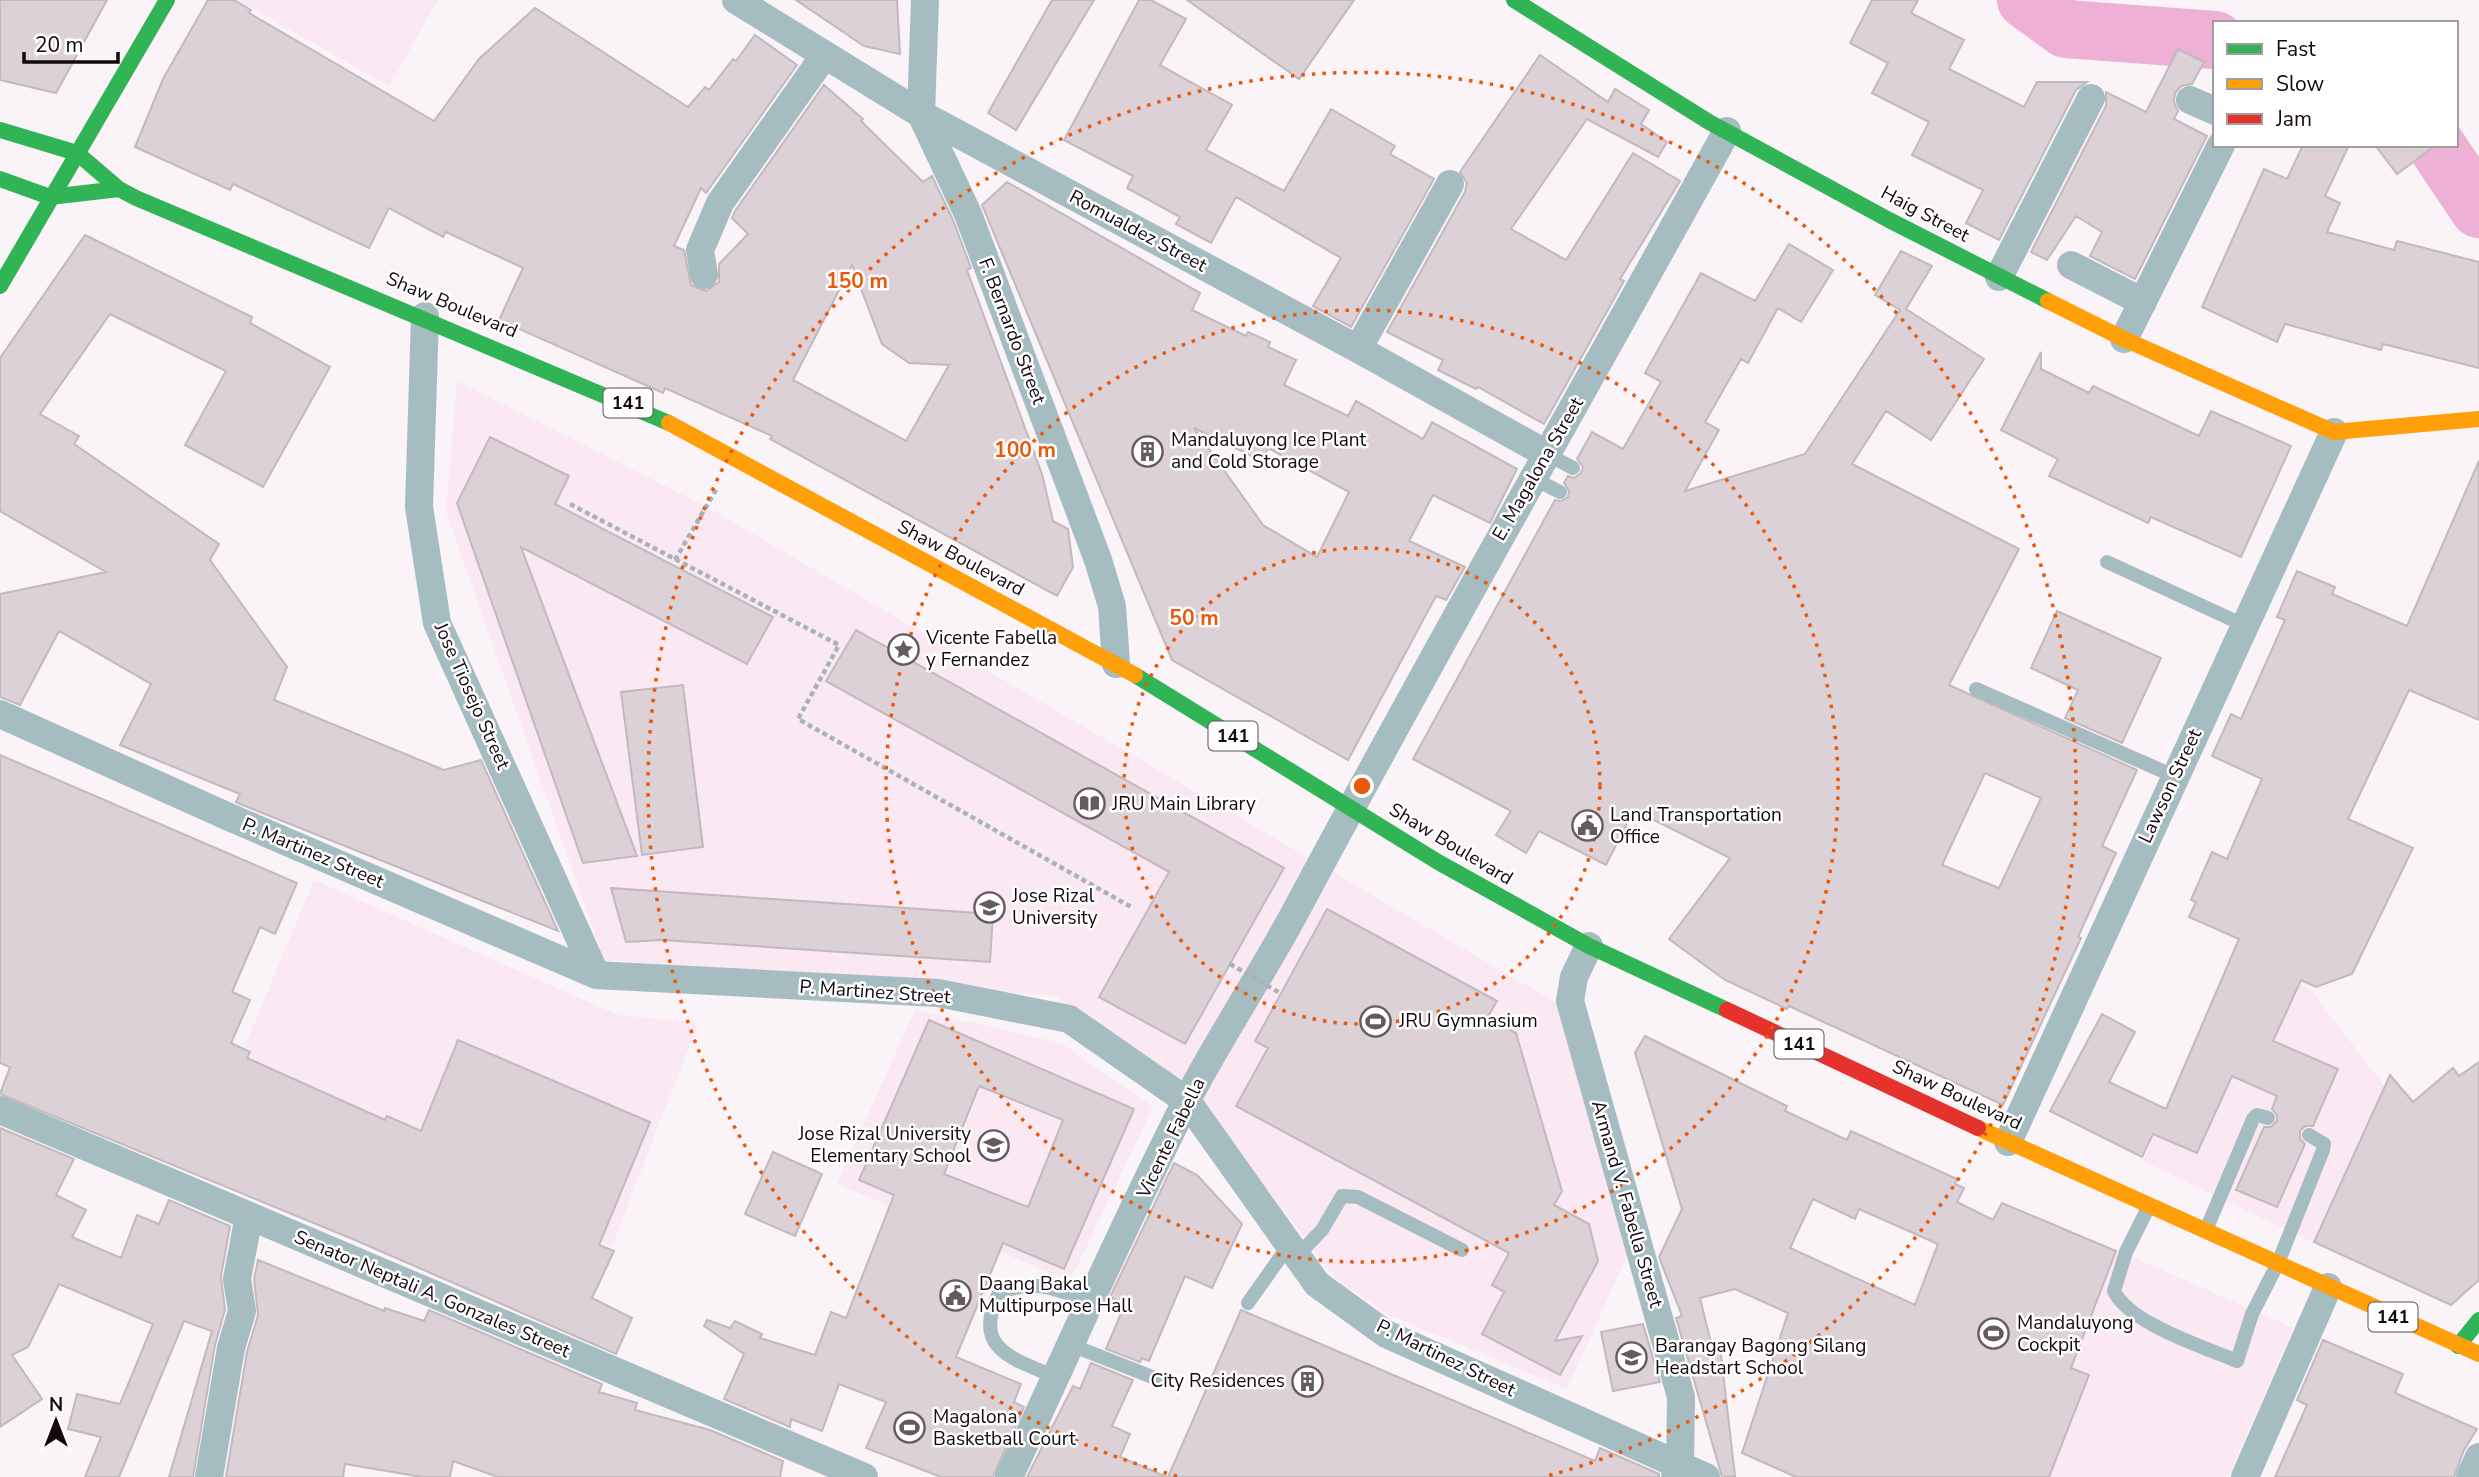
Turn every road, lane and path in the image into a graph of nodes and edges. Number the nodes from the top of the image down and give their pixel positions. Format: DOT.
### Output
graph roads {
  1 [pos="167,0"];
  2 [pos="925,0"];
  3 [pos="1514,0"];
  4 [pos="742,2"];
  5 [pos="824,56"];
  6 [pos="2091,98"];
  7 [pos="921,114"];
  8 [pos="0,130"];
  9 [pos="1727,131"];
  10 [pos="2220,147"];
  11 [pos="78,153"];
  12 [pos="0,179"];
  13 [pos="1450,184"];
  14 [pos="119,189"];
  15 [pos="50,197"];
  16 [pos="2071,265"];
  17 [pos="704,275"];
  18 [pos="1999,277"];
  19 [pos="0,286"];
  20 [pos="2143,302"];
  21 [pos="425,316"];
  22 [pos="2124,338"];
  23 [pos="1358,349"];
  24 [pos="2479,419"];
  25 [pos="2334,432"];
  26 [pos="1545,453"];
  27 [pos="733,457"];
  28 [pos="1573,468"];
  29 [pos="1530,480"];
  30 [pos="1560,492"];
  31 [pos="570,504"];
  32 [pos="675,559"];
  33 [pos="2107,562"];
  34 [pos="2244,625"];
  35 [pos="1116,664"];
  36 [pos="1976,688"];
  37 [pos="0,714"];
  38 [pos="2174,776"];
  39 [pos="1350,808"];
  40 [pos="1133,908"];
  41 [pos="1589,946"];
  42 [pos="1230,964"];
  43 [pos="596,975"];
  44 [pos="1280,993"];
  45 [pos="1187,1101"];
  46 [pos="0,1110"];
  47 [pos="2268,1118"];
  48 [pos="2309,1135"];
  49 [pos="2008,1142"];
  50 [pos="2148,1207"];
  51 [pos="249,1216"];
  52 [pos="2206,1232"];
  53 [pos="1293,1250"];
  54 [pos="1462,1250"];
  55 [pos="2278,1263"];
  56 [pos="2328,1287"];
  57 [pos="1092,1302"];
  58 [pos="1248,1303"];
  59 [pos="2479,1320"];
  60 [pos="1071,1345"];
  61 [pos="2458,1346"];
  62 [pos="2479,1354"];
  63 [pos="1056,1377"];
  64 [pos="1165,1382"];
  65 [pos="2479,1457"];
  66 [pos="1678,1471"];
  67 [pos="209,1477"];
  68 [pos="864,1477"];
  69 [pos="1009,1477"];
  70 [pos="1706,1477"];
  71 [pos="2245,1477"];
  72 [pos="2470,1477"];
  1 -- 11 [label="main road"];
  2 -- 7 [label="street, F. Bernardo Street"];
  3 -- 9 [label="main road, Haig Street"];
  4 -- 5 [label="street, Romualdez Street"];
  5 -- 7 [label="street, Romualdez Street"];
  5 -- 17 [label="street"];
  6 -- 18 [label="street"];
  7 -- 23 [label="street, Romualdez Street"];
  7 -- 35 [label="street, F. Bernardo Street"];
  8 -- 11 [label="main road, Shaw Boulevard / 141"];
  9 -- 18 [label="main road, Haig Street"];
  9 -- 26 [label="street, E. Magalona Street"];
  10 -- 20 [label="street"];
  11 -- 14 [label="main road, Shaw Boulevard / 141"];
  11 -- 15 [label="main road"];
  12 -- 15 [label="main road, Shaw Boulevard / 141"];
  13 -- 23 [label="street"];
  14 -- 15 [label="main road, Shaw Boulevard / 141"];
  14 -- 21 [label="main road, Shaw Boulevard / 141"];
  15 -- 19 [label="main road"];
  16 -- 20 [label="street"];
  18 -- 22 [label="main road, Haig Street"];
  20 -- 22 [label="street"];
  21 -- 27 [label="main road, Shaw Boulevard / 141"];
  21 -- 43 [label="street, Jose Tiosejo Street"];
  22 -- 25 [label="main road, Haig Street"];
  23 -- 26 [label="street, Romualdez Street"];
  24 -- 25 [label="main road"];
  25 -- 34 [label="street, Lawson Street"];
  26 -- 28 [label="lane"];
  26 -- 29 [label="street, E. Magalona Street"];
  27 -- 32 [label="path"];
  27 -- 35 [label="main road, Shaw Boulevard / 141"];
  29 -- 30 [label="lane"];
  29 -- 39 [label="street, E. Magalona Street"];
  31 -- 32 [label="path"];
  32 -- 40 [label="path"];
  33 -- 34 [label="lane"];
  34 -- 38 [label="street, Lawson Street"];
  35 -- 39 [label="main road, Shaw Boulevard / 141"];
  36 -- 38 [label="lane"];
  37 -- 43 [label="street, P. Martinez Street"];
  38 -- 49 [label="street, Lawson Street"];
  39 -- 41 [label="main road, Shaw Boulevard / 141"];
  39 -- 45 [label="street, Vicente Fabella"];
  41 -- 49 [label="main road, Shaw Boulevard / 141"];
  41 -- 66 [label="street, Armand V. Fabella Street"];
  42 -- 44 [label="path, bridge"];
  43 -- 45 [label="street, P. Martinez Street"];
  45 -- 53 [label="street, P. Martinez Street"];
  45 -- 57 [label="street, Vicente Fabella"];
  46 -- 51 [label="street, Senator Neptali A. Gonzales Street"];
  47 -- 52 [label="lane"];
  48 -- 55 [label="lane"];
  49 -- 50 [label="main road, Shaw Boulevard / 141"];
  50 -- 52 [label="main road, Shaw Boulevard / 141"];
  50 -- 55 [label="lane"];
  51 -- 67 [label="street"];
  51 -- 68 [label="street, Senator Neptali A. Gonzales Street"];
  52 -- 55 [label="main road, Shaw Boulevard / 141"];
  53 -- 54 [label="lane"];
  53 -- 58 [label="lane"];
  53 -- 66 [label="street, P. Martinez Street"];
  55 -- 56 [label="main road, Shaw Boulevard / 141"];
  56 -- 61 [label="main road, Shaw Boulevard / 141"];
  56 -- 71 [label="street"];
  57 -- 60 [label="street, Vicente Fabella"];
  57 -- 63 [label="lane"];
  59 -- 61 [label="main road"];
  60 -- 63 [label="street, Vicente Fabella"];
  60 -- 64 [label="lane"];
  61 -- 62 [label="main road, Shaw Boulevard / 141"];
  63 -- 69 [label="street, Vicente Fabella"];
  65 -- 72 [label="street"];
  66 -- 70 [label="street, P. Martinez Street"];
}
